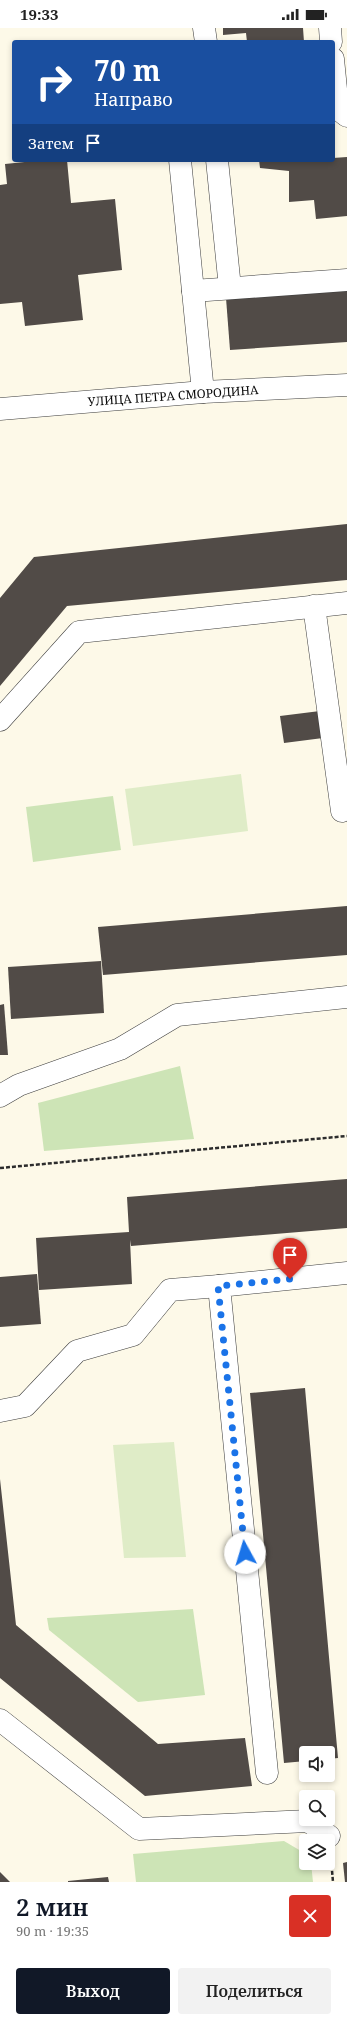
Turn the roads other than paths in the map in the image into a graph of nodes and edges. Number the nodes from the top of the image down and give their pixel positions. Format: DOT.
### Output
graph roads {
  1 [pos="204,28"];
  2 [pos="330,28"];
  3 [pos="206,40"];
  4 [pos="331,40"];
  5 [pos="335,79"];
  6 [pos="347,116"];
  7 [pos="180,162"];
  8 [pos="217,162"];
  9 [pos="347,280"];
  10 [pos="230,288"];
  11 [pos="193,291"];
  12 [pos="347,385"];
  13 [pos="204,392"];
  14 [pos="0,409"];
  15 [pos="347,603"];
  16 [pos="314,606"];
  17 [pos="0,720"];
  18 [pos="342,811"];
  19 [pos="347,997"];
  20 [pos="0,1096"];
  21 [pos="347,1273"];
  22 [pos="218,1286"];
  23 [pos="0,1411"];
  24 [pos="0,1720"];
  25 [pos="267,1773"];
  26 [pos="326,1834"];
  1 -- 3 [label="street"];
  2 -- 4 [label="street"];
  5 -- 6 [label="street"];
  7 -- 11 [label="street"];
  8 -- 10 [label="street"];
  9 -- 10 [label="street"];
  10 -- 11 [label="street"];
  11 -- 13 [label="street"];
  12 -- 13 [label="street, УЛИЦА ПЕТРА СМОРОДИНА"];
  13 -- 14 [label="street, УЛИЦА ПЕТРА СМОРОДИНА"];
  15 -- 16 [label="street"];
  16 -- 17 [label="street"];
  16 -- 18 [label="street"];
  19 -- 20 [label="street"];
  21 -- 22 [label="street"];
  22 -- 23 [label="street"];
  22 -- 25 [label="street"];
  24 -- 26 [label="street"];
}
